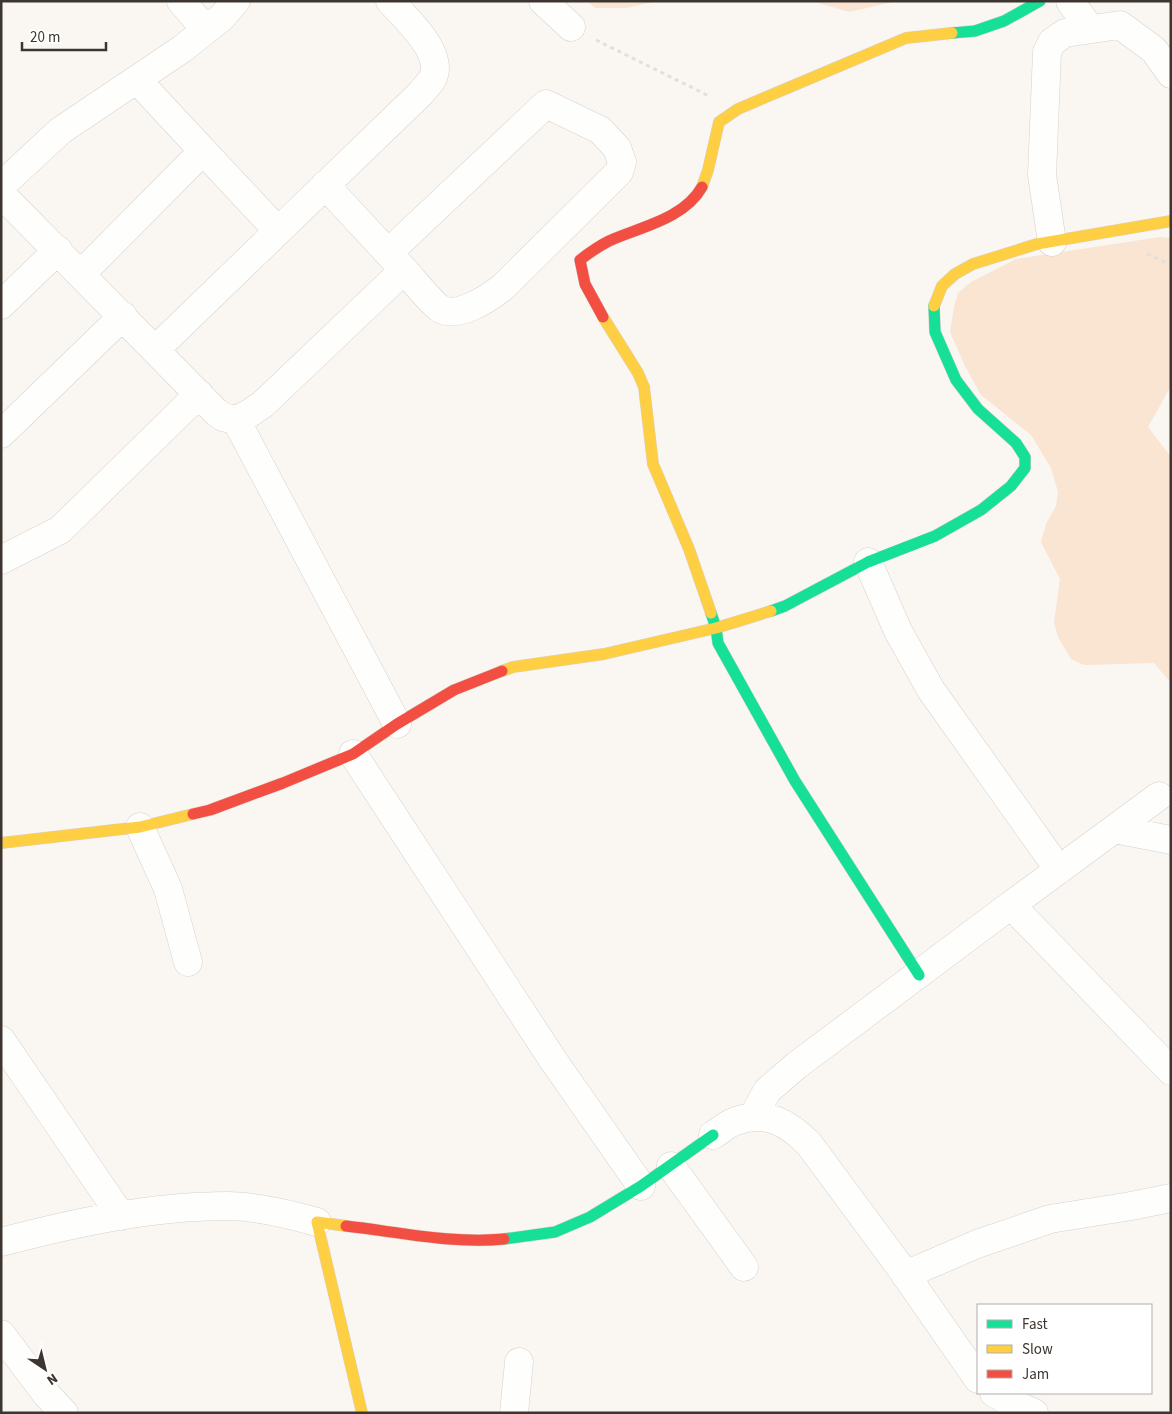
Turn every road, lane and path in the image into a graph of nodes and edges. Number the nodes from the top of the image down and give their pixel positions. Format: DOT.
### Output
graph roads {
  1 [pos="181,1"];
  2 [pos="236,1"];
  3 [pos="390,1"];
  4 [pos="543,1"];
  5 [pos="1040,1"];
  6 [pos="1070,1"];
  7 [pos="571,27"];
  8 [pos="1090,29"];
  9 [pos="206,30"];
  10 [pos="1171,74"];
  11 [pos="136,80"];
  12 [pos="738,109"];
  13 [pos="203,151"];
  14 [pos="325,185"];
  15 [pos="1,186"];
  16 [pos="1,194"];
  17 [pos="1171,221"];
  18 [pos="278,230"];
  19 [pos="1052,242"];
  20 [pos="58,250"];
  21 [pos="396,262"];
  22 [pos="81,274"];
  23 [pos="1,305"];
  24 [pos="123,316"];
  25 [pos="156,349"];
  26 [pos="199,394"];
  27 [pos="236,420"];
  28 [pos="1,434"];
  29 [pos="1,560"];
  30 [pos="868,562"];
  31 [pos="716,628"];
  32 [pos="397,724"];
  33 [pos="352,754"];
  34 [pos="1159,796"];
  35 [pos="140,827"];
  36 [pos="1114,829"];
  37 [pos="1171,840"];
  38 [pos="1,843"];
  39 [pos="1059,870"];
  40 [pos="1011,905"];
  41 [pos="188,962"];
  42 [pos="919,975"];
  43 [pos="1,1040"];
  44 [pos="1171,1071"];
  45 [pos="753,1117"];
  46 [pos="713,1135"];
  47 [pos="671,1166"];
  48 [pos="642,1186"];
  49 [pos="1171,1198"];
  50 [pos="122,1216"];
  51 [pos="317,1222"];
  52 [pos="1,1242"];
  53 [pos="744,1267"];
  54 [pos="905,1274"];
  55 [pos="5,1348"];
  56 [pos="519,1362"];
  57 [pos="977,1378"];
  58 [pos="996,1394"];
  59 [pos="64,1413"];
  60 [pos="362,1413"];
  61 [pos="514,1413"];
  62 [pos="1034,1413"];
  1 -- 9 [label="street"];
  2 -- 9 [label="street"];
  3 -- 14 [label="street"];
  4 -- 7 [label="street"];
  5 -- 12 [label="street"];
  6 -- 8 [label="street"];
  7 -- 12 [label="path"];
  8 -- 10 [label="street"];
  8 -- 19 [label="street"];
  9 -- 11 [label="street"];
  11 -- 13 [label="street"];
  11 -- 15 [label="street"];
  12 -- 31 [label="street"];
  13 -- 18 [label="street"];
  13 -- 22 [label="street"];
  14 -- 18 [label="street"];
  14 -- 21 [label="street"];
  16 -- 20 [label="street"];
  17 -- 19 [label="street"];
  18 -- 25 [label="street"];
  19 -- 30 [label="street"];
  20 -- 22 [label="street"];
  20 -- 23 [label="street"];
  21 -- 21 [label="street"];
  21 -- 27 [label="street"];
  22 -- 24 [label="street"];
  24 -- 25 [label="street"];
  24 -- 28 [label="street"];
  25 -- 26 [label="street"];
  26 -- 27 [label="street"];
  26 -- 29 [label="street"];
  27 -- 32 [label="street"];
  30 -- 31 [label="street"];
  30 -- 39 [label="street"];
  31 -- 32 [label="street"];
  31 -- 42 [label="street"];
  32 -- 33 [label="street"];
  33 -- 35 [label="street"];
  33 -- 48 [label="street"];
  34 -- 36 [label="street"];
  35 -- 38 [label="street"];
  35 -- 41 [label="street"];
  36 -- 37 [label="street"];
  36 -- 39 [label="street"];
  39 -- 40 [label="street"];
  40 -- 42 [label="street"];
  40 -- 44 [label="street"];
  42 -- 45 [label="street"];
  43 -- 50 [label="street"];
  45 -- 46 [label="street"];
  45 -- 54 [label="street"];
  46 -- 47 [label="street"];
  47 -- 48 [label="street"];
  47 -- 53 [label="street"];
  48 -- 51 [label="street"];
  49 -- 54 [label="street"];
  50 -- 51 [label="street"];
  50 -- 52 [label="street"];
  51 -- 60 [label="street"];
  54 -- 57 [label="street"];
  55 -- 59 [label="street"];
  56 -- 61 [label="street"];
  58 -- 62 [label="street"];
}
